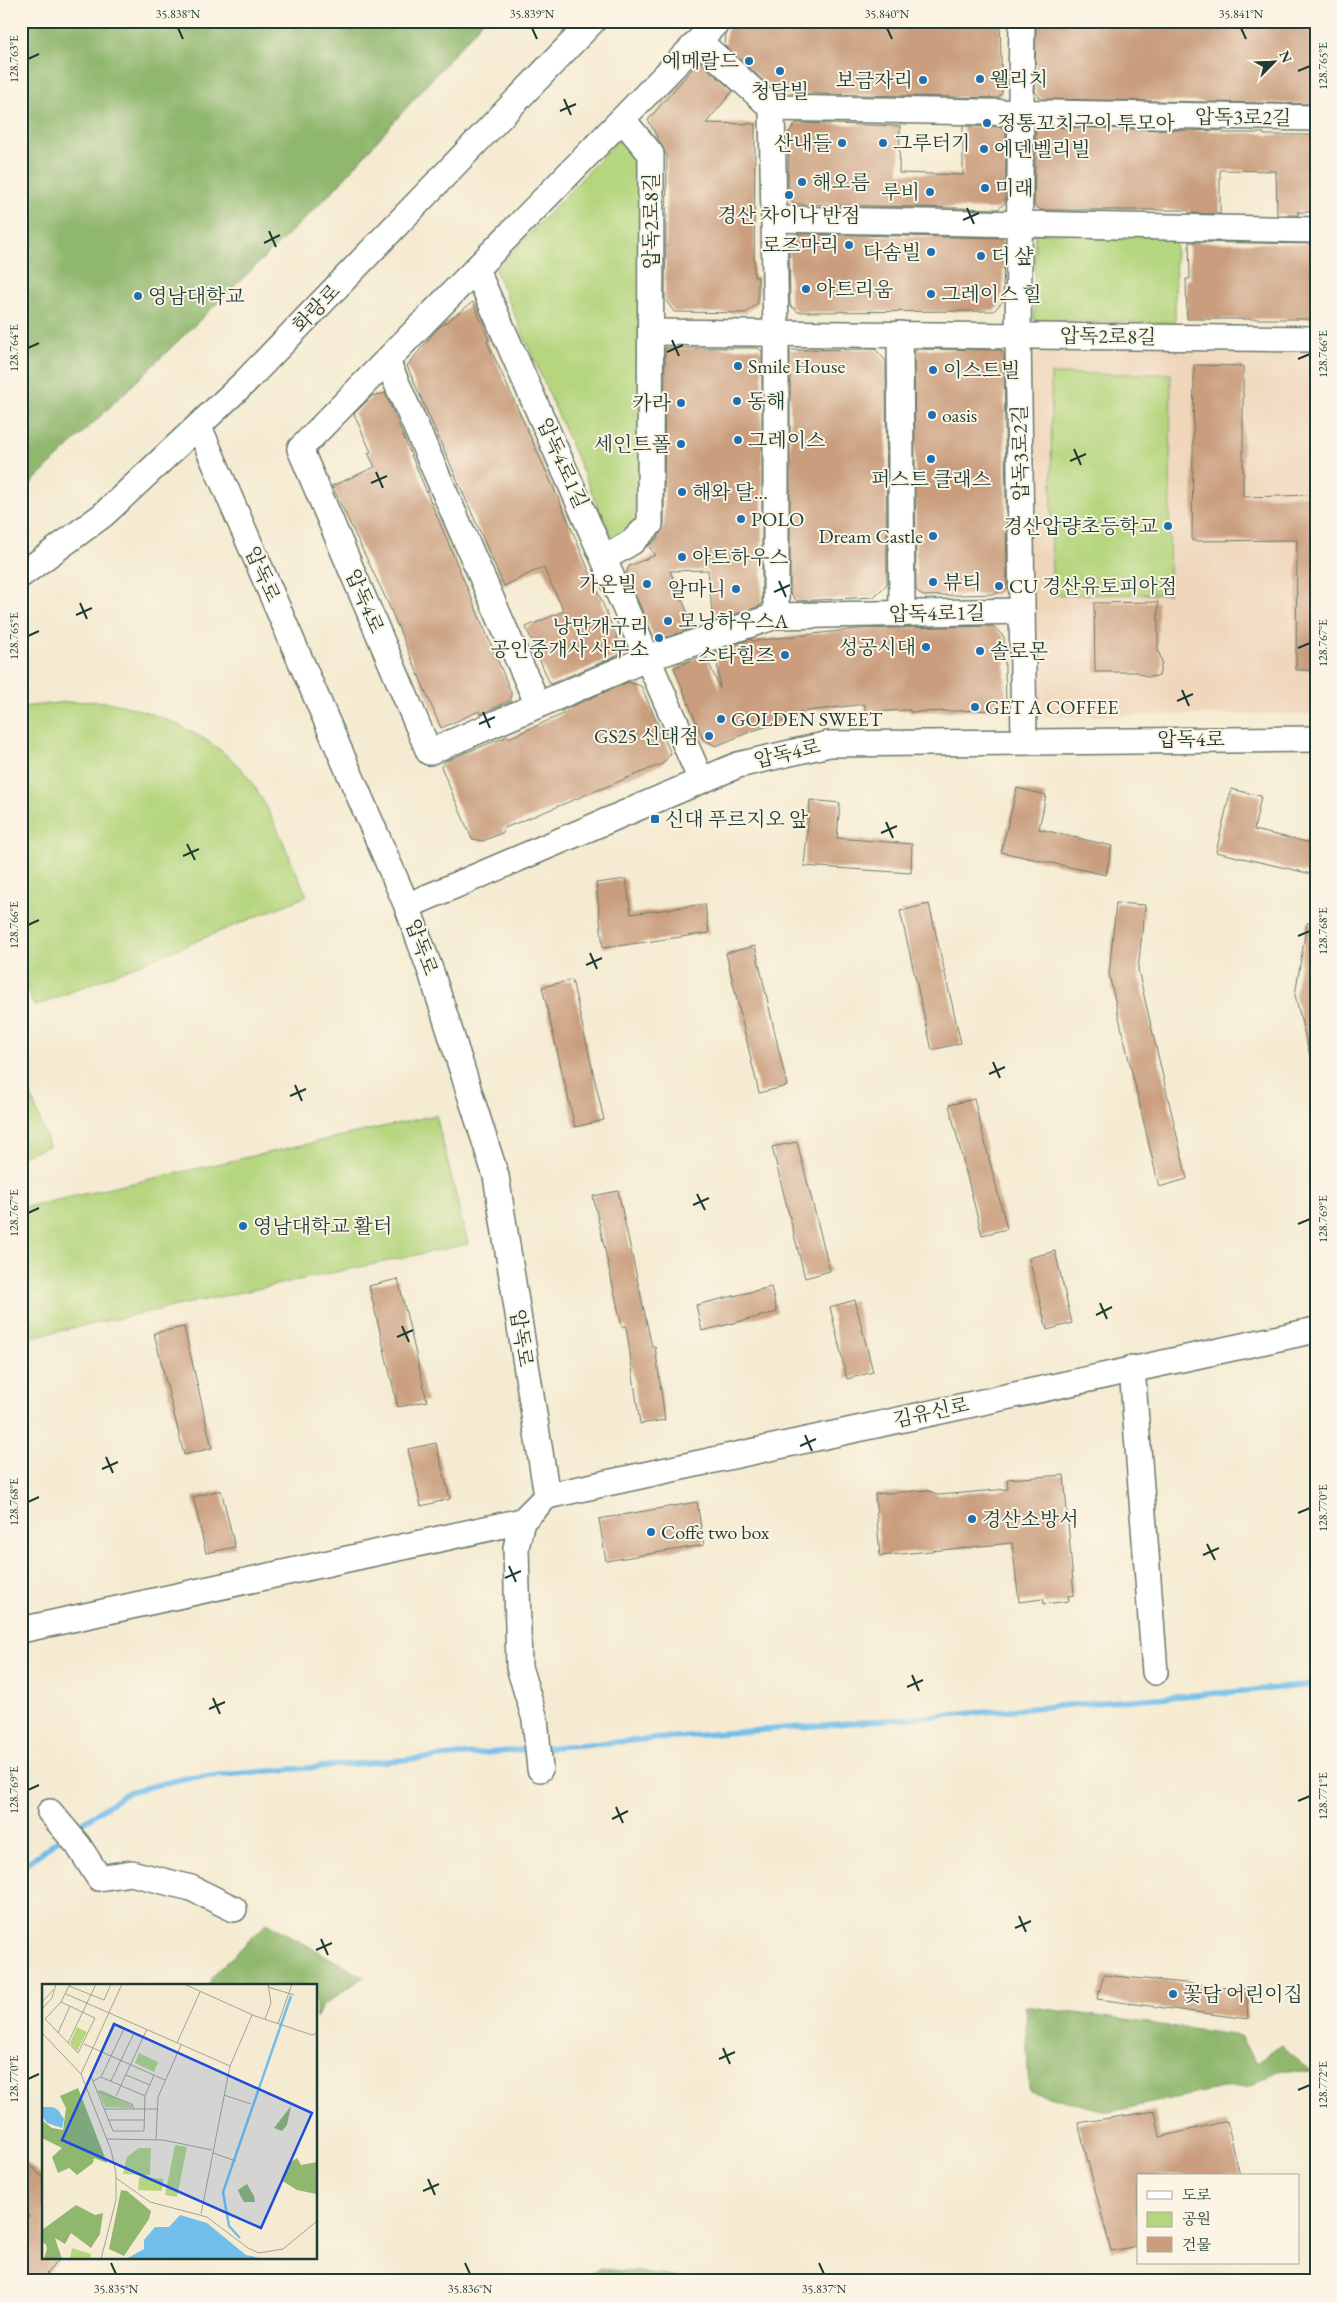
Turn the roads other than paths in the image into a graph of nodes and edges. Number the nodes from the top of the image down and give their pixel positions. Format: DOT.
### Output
graph roads {
  1 [pos="593,21"];
  2 [pos="718,21"];
  3 [pos="1022,21"];
  4 [pos="699,41"];
  5 [pos="772,108"];
  6 [pos="1020,113"];
  7 [pos="1316,118"];
  8 [pos="623,120"];
  9 [pos="774,219"];
  10 [pos="1020,225"];
  11 [pos="1316,230"];
  12 [pos="476,269"];
  13 [pos="651,332"];
  14 [pos="776,333"];
  15 [pos="900,334"];
  16 [pos="1018,334"];
  17 [pos="1316,339"];
  18 [pos="387,361"];
  19 [pos="199,427"];
  20 [pos="605,558"];
  21 [pos="21,575"];
  22 [pos="1022,611"];
  23 [pos="902,614"];
  24 [pos="776,616"];
  25 [pos="648,658"];
  26 [pos="538,705"];
  27 [pos="1316,739"];
  28 [pos="1024,740"];
  29 [pos="429,752"];
  30 [pos="701,780"];
  31 [pos="407,906"];
  32 [pos="1316,1330"];
  33 [pos="1132,1368"];
  34 [pos="547,1496"];
  35 [pos="522,1521"];
  36 [pos="21,1630"];
  37 [pos="1155,1672"];
  38 [pos="540,1769"];
  39 [pos="54,1815"];
  40 [pos="234,1909"];
  1 -- 19 [label="street, 화랑로"];
  2 -- 4 [label="street"];
  3 -- 6 [label="street, 압독3로2길"];
  4 -- 5 [label="street"];
  4 -- 8 [label="street"];
  5 -- 6 [label="street, 압독3로2길"];
  5 -- 9 [label="street"];
  6 -- 7 [label="street, 압독3로2길"];
  6 -- 10 [label="street, 압독3로2길"];
  8 -- 12 [label="street"];
  8 -- 13 [label="street, 압독2로8길"];
  9 -- 10 [label="street"];
  9 -- 14 [label="street"];
  10 -- 11 [label="street"];
  10 -- 16 [label="street, 압독3로2길"];
  12 -- 18 [label="street"];
  12 -- 20 [label="street, 압독4로1길"];
  13 -- 14 [label="street, 압독2로8길"];
  13 -- 20 [label="street, 압독2로8길"];
  14 -- 15 [label="street, 압독2로8길"];
  14 -- 24 [label="street"];
  15 -- 16 [label="street, 압독2로8길"];
  15 -- 23 [label="street"];
  16 -- 17 [label="street, 압독2로8길"];
  16 -- 22 [label="street, 압독3로2길"];
  18 -- 26 [label="street"];
  18 -- 29 [label="street, 압독4로"];
  19 -- 21 [label="street, 화랑로"];
  19 -- 31 [label="street, 압독로"];
  20 -- 25 [label="street, 압독4로1길"];
  22 -- 23 [label="street, 압독4로1길"];
  22 -- 28 [label="street, 압독3로2길"];
  23 -- 24 [label="street, 압독4로1길"];
  24 -- 25 [label="street, 압독4로1길"];
  25 -- 26 [label="street, 압독4로1길"];
  25 -- 30 [label="street, 압독4로1길"];
  26 -- 29 [label="street, 압독4로1길"];
  27 -- 28 [label="street, 압독4로"];
  28 -- 30 [label="street, 압독4로"];
  30 -- 31 [label="street, 압독4로"];
  31 -- 34 [label="street, 압독로"];
  32 -- 33 [label="street, 김유신로"];
  33 -- 34 [label="street, 김유신로"];
  33 -- 37 [label="street"];
  34 -- 35 [label="street"];
  35 -- 36 [label="street"];
  35 -- 38 [label="street"];
  39 -- 40 [label="street"];
}
